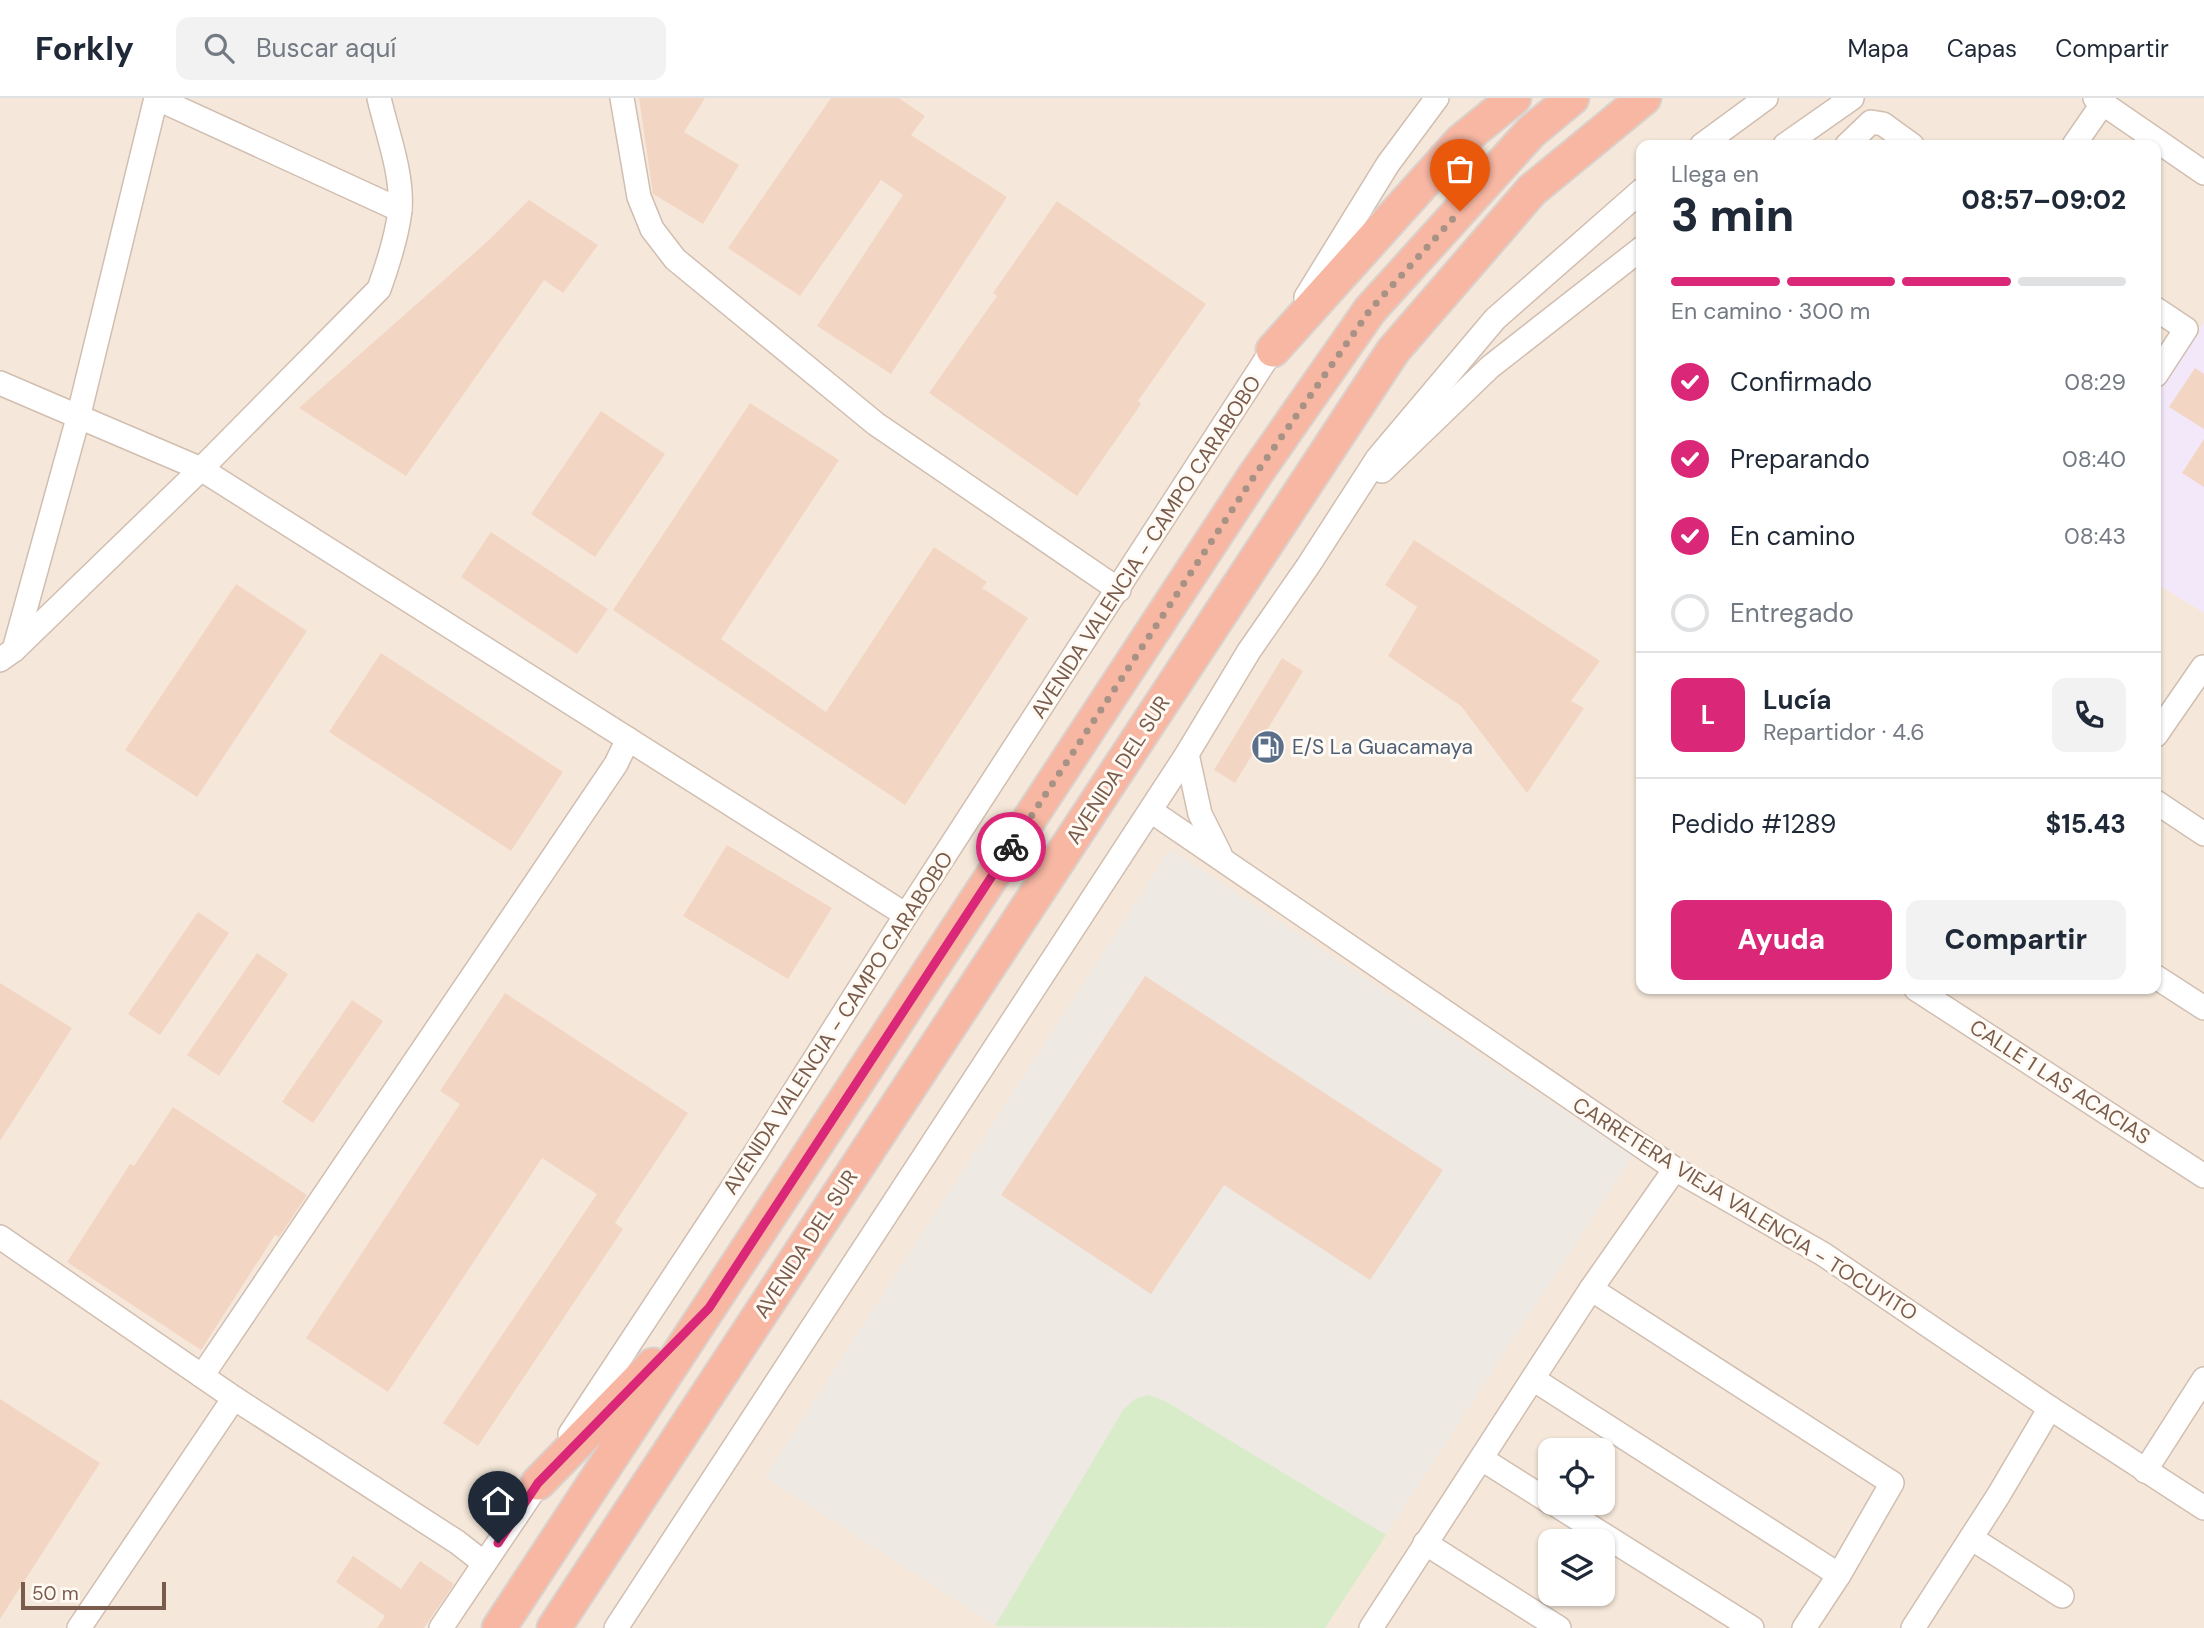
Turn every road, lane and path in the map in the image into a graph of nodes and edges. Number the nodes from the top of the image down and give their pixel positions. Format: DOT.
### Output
graph roads {
  1 [pos="156,98"];
  2 [pos="379,98"];
  3 [pos="622,98"];
  4 [pos="1437,98"];
  5 [pos="1514,98"];
  6 [pos="1572,98"];
  7 [pos="1644,98"];
  8 [pos="1766,98"];
  9 [pos="1852,98"];
  10 [pos="2099,101"];
  11 [pos="1709,140"];
  12 [pos="1792,140"];
  13 [pos="1852,140"];
  14 [pos="1905,140"];
  15 [pos="2077,140"];
  16 [pos="2156,140"];
  17 [pos="2161,144"];
  18 [pos="2204,173"];
  19 [pos="1636,195"];
  20 [pos="400,210"];
  21 [pos="1636,253"];
  22 [pos="2161,312"];
  23 [pos="1273,350"];
  24 [pos="2161,367"];
  25 [pos="0,383"];
  26 [pos="78,418"];
  27 [pos="201,469"];
  28 [pos="1347,504"];
  29 [pos="1119,590"];
  30 [pos="7,655"];
  31 [pos="2203,667"];
  32 [pos="2161,728"];
  33 [pos="628,739"];
  34 [pos="1187,754"];
  35 [pos="2161,805"];
  36 [pos="1150,811"];
  37 [pos="2204,834"];
  38 [pos="1223,858"];
  39 [pos="906,915"];
  40 [pos="2161,980"];
  41 [pos="1924,994"];
  42 [pos="2204,1008"];
  43 [pos="1675,1169"];
  44 [pos="2204,1176"];
  45 [pos="0,1237"];
  46 [pos="1591,1289"];
  47 [pos="709,1308"];
  48 [pos="202,1376"];
  49 [pos="1533,1379"];
  50 [pos="2204,1379"];
  51 [pos="234,1398"];
  52 [pos="2050,1408"];
  53 [pos="1482,1459"];
  54 [pos="2145,1471"];
  55 [pos="538,1483"];
  56 [pos="1538,1493"];
  57 [pos="2204,1508"];
  58 [pos="1573,1515"];
  59 [pos="1971,1538"];
  60 [pos="1425,1544"];
  61 [pos="484,1563"];
  62 [pos="1839,1575"];
  63 [pos="2062,1596"];
  64 [pos="1376,1626"];
  65 [pos="79,1628"];
  66 [pos="441,1628"];
  67 [pos="499,1628"];
  68 [pos="554,1628"];
  69 [pos="616,1628"];
  70 [pos="1559,1628"];
  71 [pos="1752,1628"];
  72 [pos="1804,1628"];
  73 [pos="1913,1628"];
  1 -- 20 [label="street"];
  1 -- 26 [label="street"];
  2 -- 20 [label="street"];
  3 -- 29 [label="street"];
  4 -- 23 [label="street, AVENIDA VALENCIA - CAMPO CARABOBO"];
  5 -- 23 [label="highway"];
  6 -- 47 [label="highway"];
  7 -- 68 [label="highway, AVENIDA DEL SUR"];
  8 -- 11 [label="street"];
  9 -- 12 [label="street"];
  10 -- 15 [label="street"];
  10 -- 16 [label="street"];
  13 -- 14 [label="street"];
  17 -- 18 [label="street"];
  19 -- 28 [label="street"];
  20 -- 27 [label="street"];
  21 -- 28 [label="street"];
  22 -- 24 [label="street"];
  23 -- 29 [label="street, AVENIDA VALENCIA - CAMPO CARABOBO"];
  25 -- 26 [label="street"];
  26 -- 27 [label="street"];
  26 -- 30 [label="street"];
  27 -- 30 [label="street"];
  27 -- 33 [label="street"];
  28 -- 34 [label="street"];
  29 -- 39 [label="street, AVENIDA VALENCIA - CAMPO CARABOBO"];
  31 -- 32 [label="street"];
  33 -- 39 [label="street"];
  33 -- 48 [label="street"];
  34 -- 36 [label="street"];
  34 -- 38 [label="street"];
  35 -- 37 [label="street"];
  36 -- 38 [label="street, CARRETERA VIEJA VALENCIA - TOCUYITO"];
  36 -- 69 [label="street"];
  38 -- 43 [label="street, CARRETERA VIEJA VALENCIA - TOCUYITO"];
  39 -- 55 [label="street, AVENIDA VALENCIA - CAMPO CARABOBO"];
  40 -- 42 [label="street"];
  41 -- 44 [label="street, CALLE 1 LAS ACACIAS"];
  43 -- 46 [label="street"];
  43 -- 52 [label="street, CARRETERA VIEJA VALENCIA - TOCUYITO"];
  45 -- 48 [label="street"];
  46 -- 49 [label="street"];
  46 -- 62 [label="street"];
  47 -- 55 [label="highway"];
  47 -- 67 [label="highway"];
  48 -- 51 [label="street"];
  49 -- 53 [label="street"];
  49 -- 62 [label="street"];
  50 -- 54 [label="street"];
  51 -- 61 [label="street"];
  51 -- 65 [label="street"];
  52 -- 54 [label="street, CARRETERA VIEJA VALENCIA - TOCUYITO"];
  52 -- 59 [label="street"];
  53 -- 56 [label="street"];
  53 -- 60 [label="street"];
  54 -- 57 [label="street, CARRETERA VIEJA VALENCIA - TOCUYITO"];
  55 -- 61 [label="street, AVENIDA VALENCIA - CAMPO CARABOBO"];
  58 -- 71 [label="street"];
  59 -- 63 [label="street"];
  59 -- 73 [label="street"];
  60 -- 64 [label="street"];
  60 -- 70 [label="street"];
  61 -- 66 [label="street, AVENIDA VALENCIA - CAMPO CARABOBO"];
  62 -- 72 [label="street"];
}
